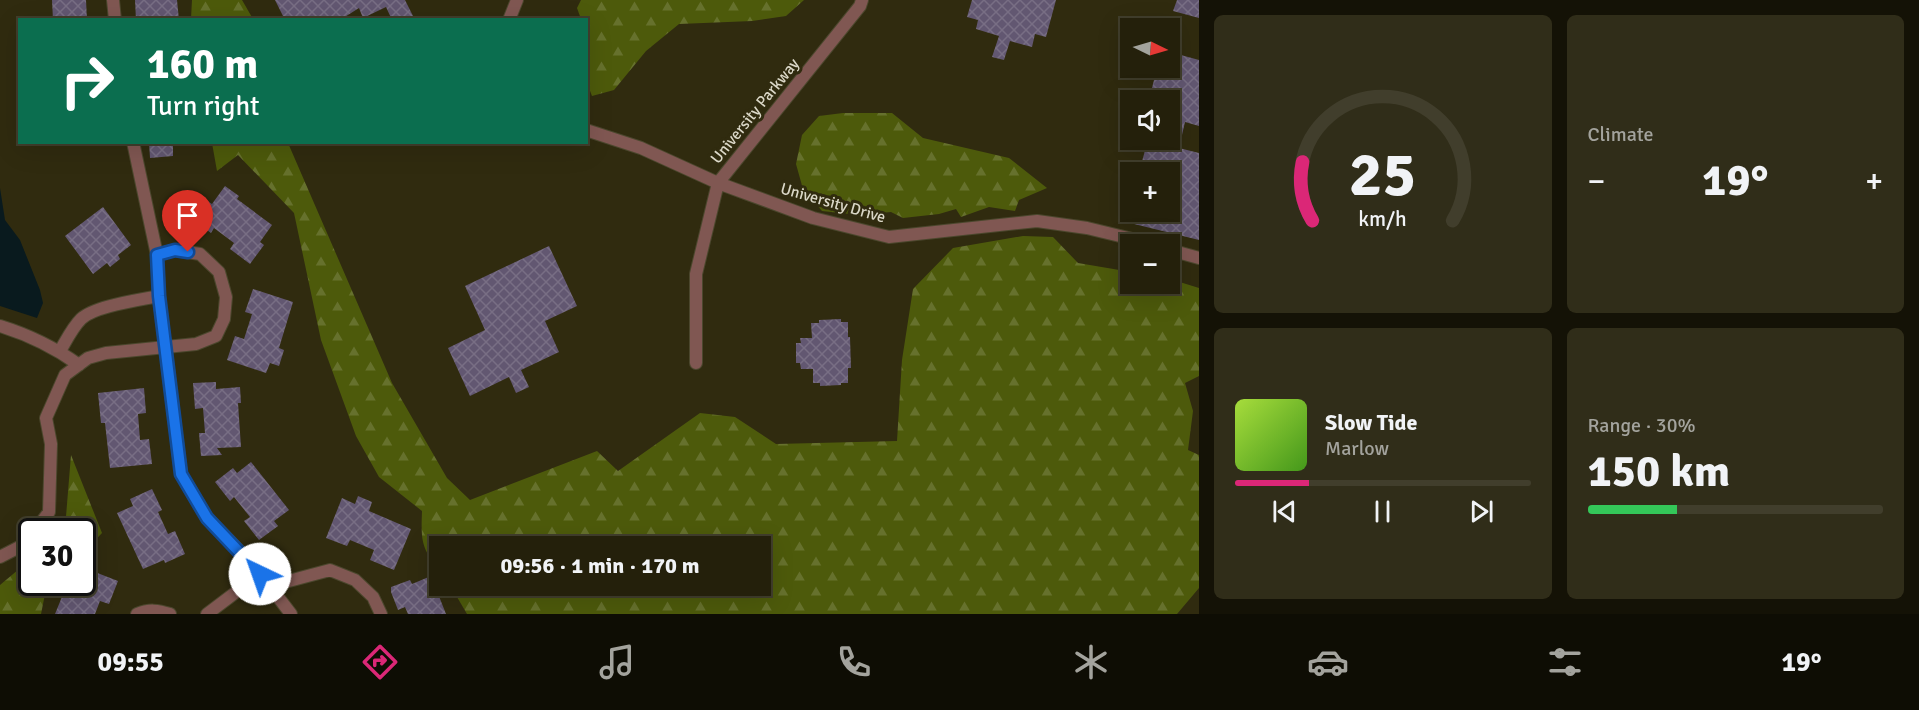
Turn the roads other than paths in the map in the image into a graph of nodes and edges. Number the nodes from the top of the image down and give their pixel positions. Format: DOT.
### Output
graph roads {
  1 [pos="113,0"];
  2 [pos="517,0"];
  3 [pos="862,0"];
  4 [pos="115,18"];
  5 [pos="510,18"];
  6 [pos="588,131"];
  7 [pos="133,144"];
  8 [pos="718,183"];
  9 [pos="1120,236"];
  10 [pos="1180,253"];
  11 [pos="157,255"];
  12 [pos="1199,258"];
  13 [pos="159,296"];
  14 [pos="0,326"];
  15 [pos="166,347"];
  16 [pos="60,351"];
  17 [pos="696,363"];
  18 [pos="79,365"];
  19 [pos="45,518"];
  20 [pos="18,548"];
  21 [pos="0,557"];
  22 [pos="260,574"];
  23 [pos="270,586"];
  24 [pos="137,614"];
  25 [pos="170,614"];
  26 [pos="207,614"];
  27 [pos="291,614"];
  28 [pos="381,614"];
  1 -- 4 [label="street"];
  2 -- 5 [label="street"];
  3 -- 8 [label="street, University Parkway"];
  6 -- 8 [label="street, University Drive"];
  7 -- 11 [label="street"];
  8 -- 9 [label="street, University Drive"];
  8 -- 17 [label="street, University Parkway"];
  10 -- 12 [label="street"];
  11 -- 13 [label="street"];
  11 -- 15 [label="street"];
  13 -- 15 [label="street"];
  13 -- 16 [label="street"];
  14 -- 16 [label="street"];
  15 -- 18 [label="street"];
  15 -- 22 [label="street"];
  16 -- 18 [label="street"];
  18 -- 19 [label="street"];
  20 -- 21 [label="street"];
  22 -- 23 [label="street"];
  22 -- 26 [label="street"];
  23 -- 27 [label="street"];
  23 -- 28 [label="street"];
  24 -- 25 [label="street"];
}
